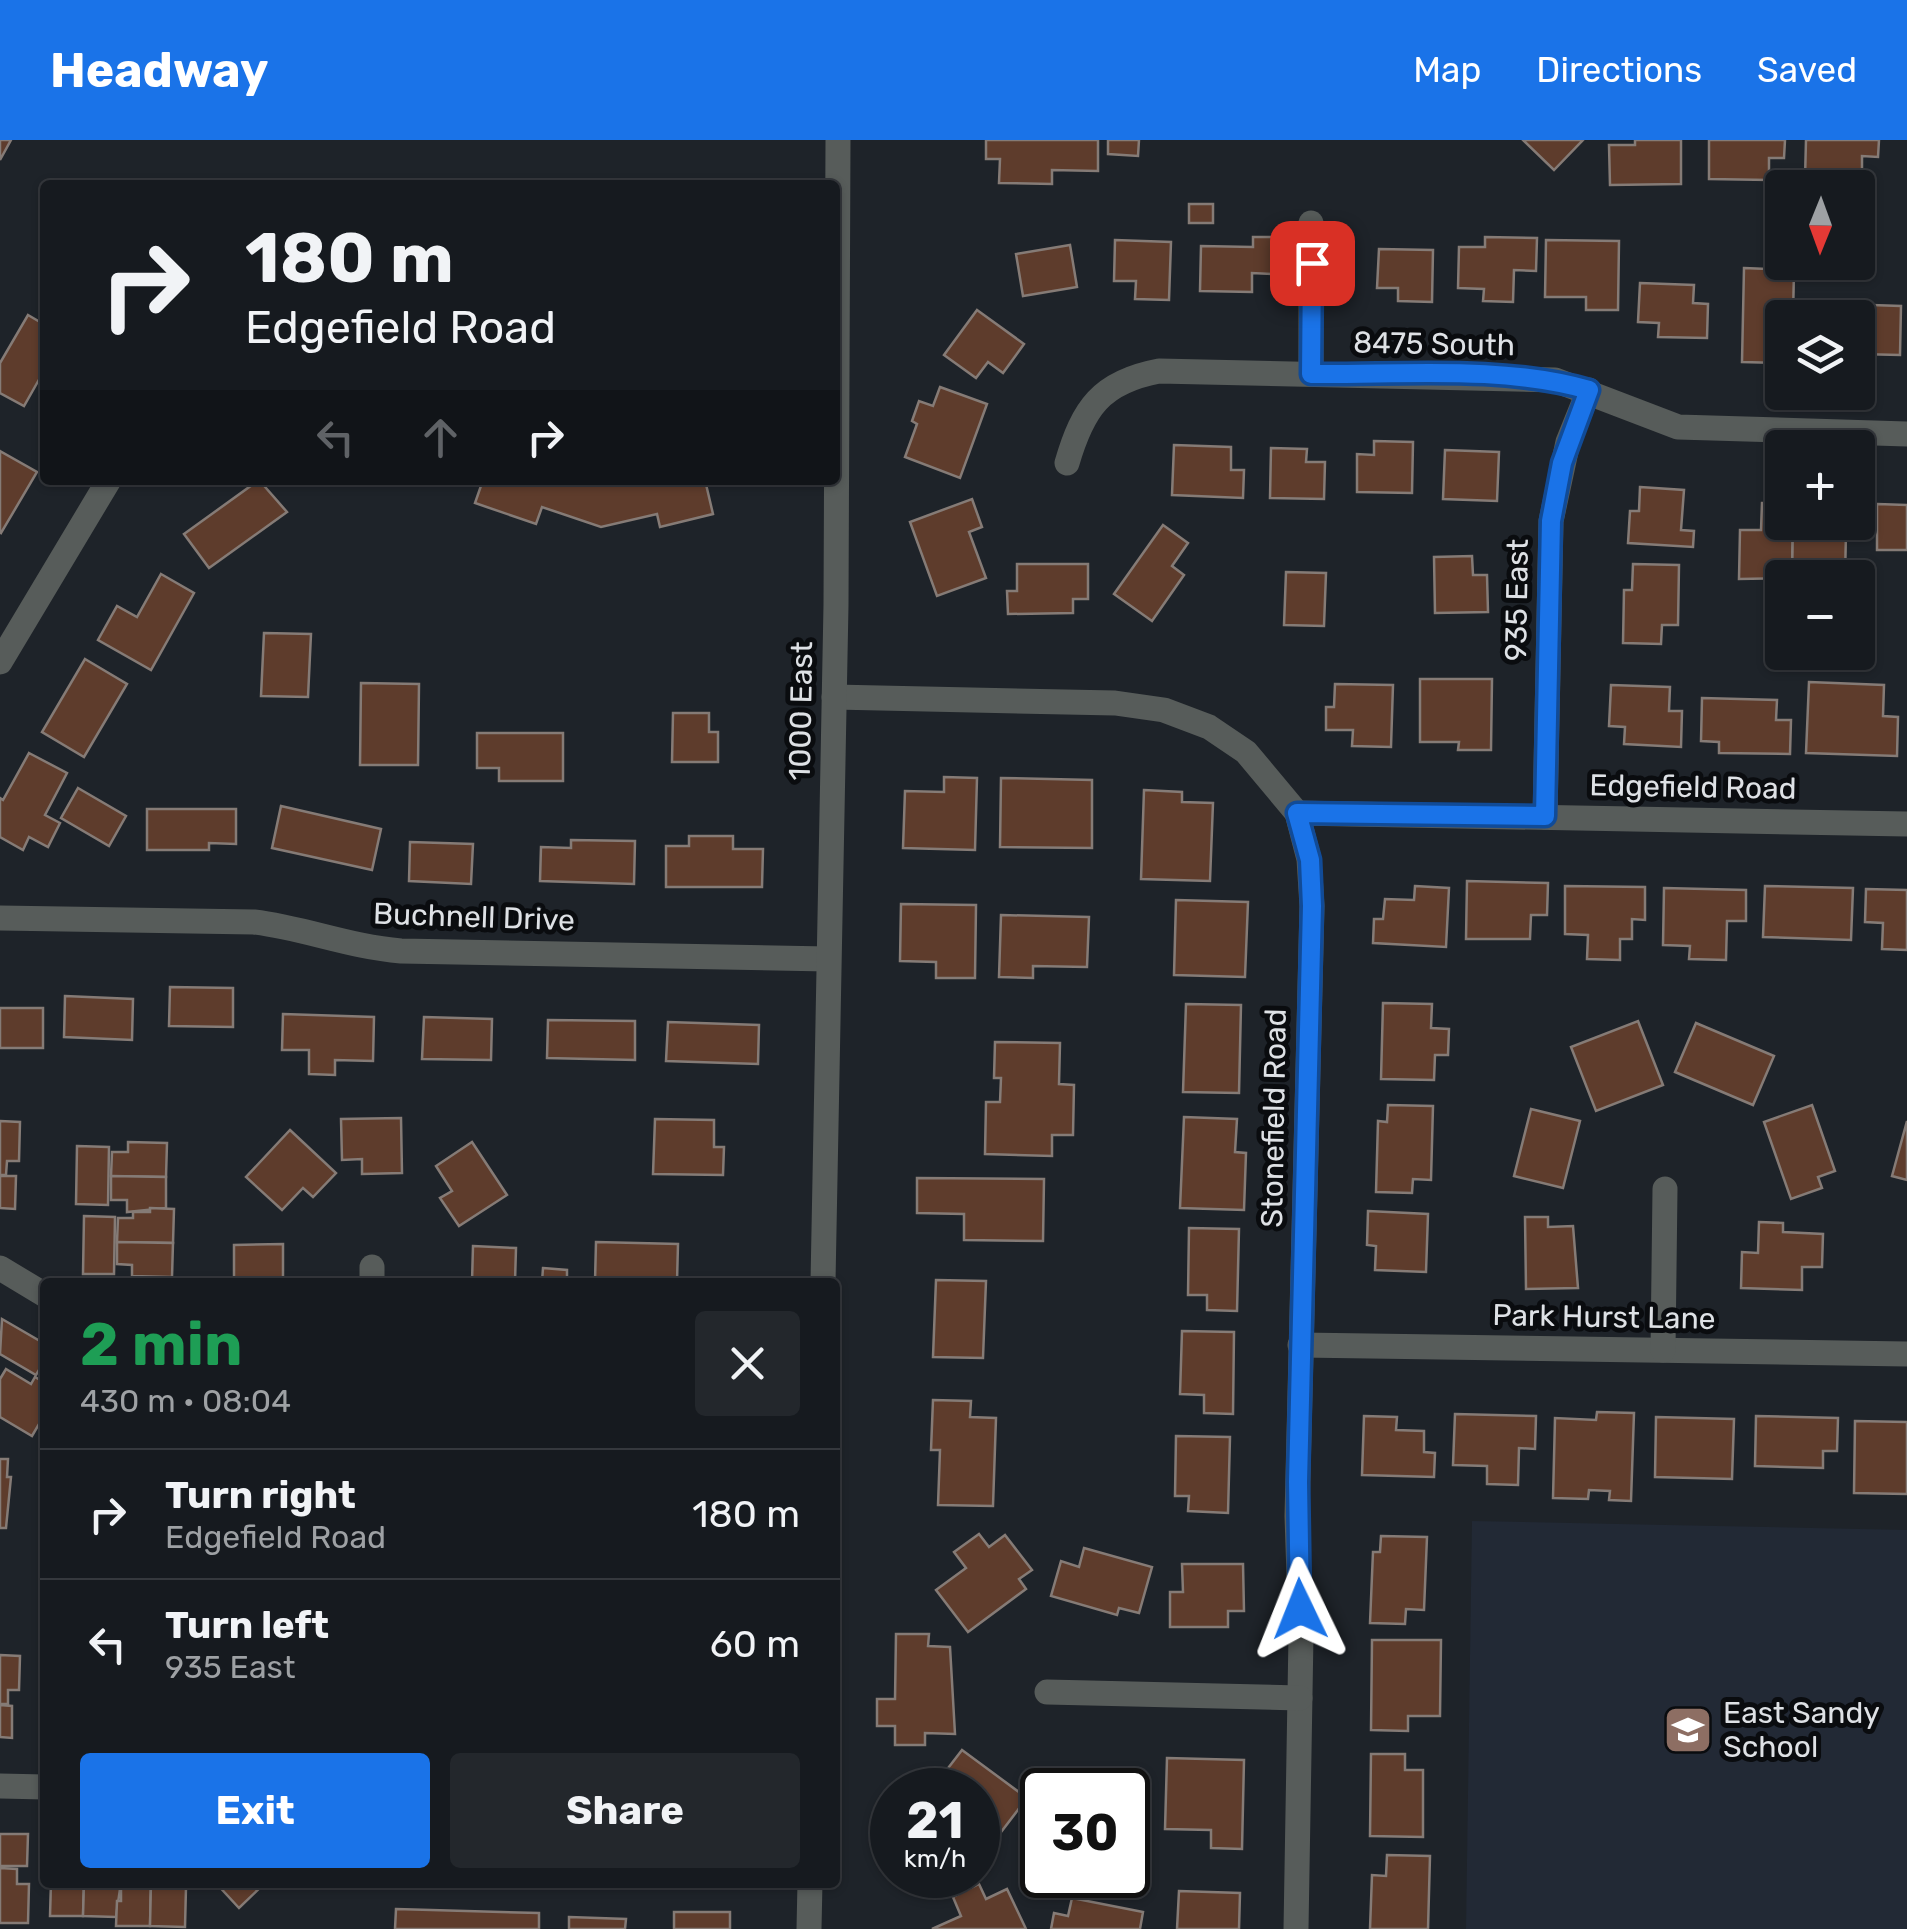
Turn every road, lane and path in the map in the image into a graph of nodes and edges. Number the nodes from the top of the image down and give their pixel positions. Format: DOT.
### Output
graph roads {
  1 [pos="838,140"];
  2 [pos="838,180"];
  3 [pos="1311,223"];
  4 [pos="1311,374"];
  5 [pos="1589,390"];
  6 [pos="1907,434"];
  7 [pos="1066,463"];
  8 [pos="106,485"];
  9 [pos="836,485"];
  10 [pos="0,662"];
  11 [pos="834,698"];
  12 [pos="1297,813"];
  13 [pos="1545,816"];
  14 [pos="1907,824"];
  15 [pos="0,918"];
  16 [pos="828,959"];
  17 [pos="1665,1189"];
  18 [pos="0,1268"];
  19 [pos="823,1278"];
  20 [pos="40,1291"];
  21 [pos="1300,1344"];
  22 [pos="1663,1350"];
  23 [pos="1907,1354"];
  24 [pos="1047,1692"];
  25 [pos="1300,1698"];
  26 [pos="0,1786"];
  27 [pos="40,1787"];
  28 [pos="810,1888"];
  29 [pos="808,1929"];
  30 [pos="1296,1929"];
  1 -- 2 [label="street, 1000 East"];
  3 -- 4 [label="street"];
  4 -- 5 [label="street, 8475 South"];
  4 -- 7 [label="street, 8475 South"];
  5 -- 6 [label="street, 8475 South"];
  5 -- 13 [label="street, 935 East"];
  8 -- 10 [label="street"];
  9 -- 11 [label="street, 1000 East"];
  11 -- 12 [label="street, Stonefield Road"];
  11 -- 16 [label="street, 1000 East"];
  12 -- 13 [label="street, Edgefield Road"];
  12 -- 21 [label="street, Stonefield Road"];
  13 -- 14 [label="street, Edgefield Road"];
  15 -- 16 [label="street, Buchnell Drive"];
  16 -- 19 [label="street, 1000 East"];
  17 -- 22 [label="street"];
  18 -- 20 [label="street"];
  21 -- 22 [label="street, Park Hurst Lane"];
  21 -- 25 [label="street, Stonefield Road"];
  22 -- 23 [label="street, Park Hurst Lane"];
  24 -- 25 [label="street"];
  25 -- 30 [label="street, Stonefield Road"];
  26 -- 27 [label="street"];
  28 -- 29 [label="street"];
}
